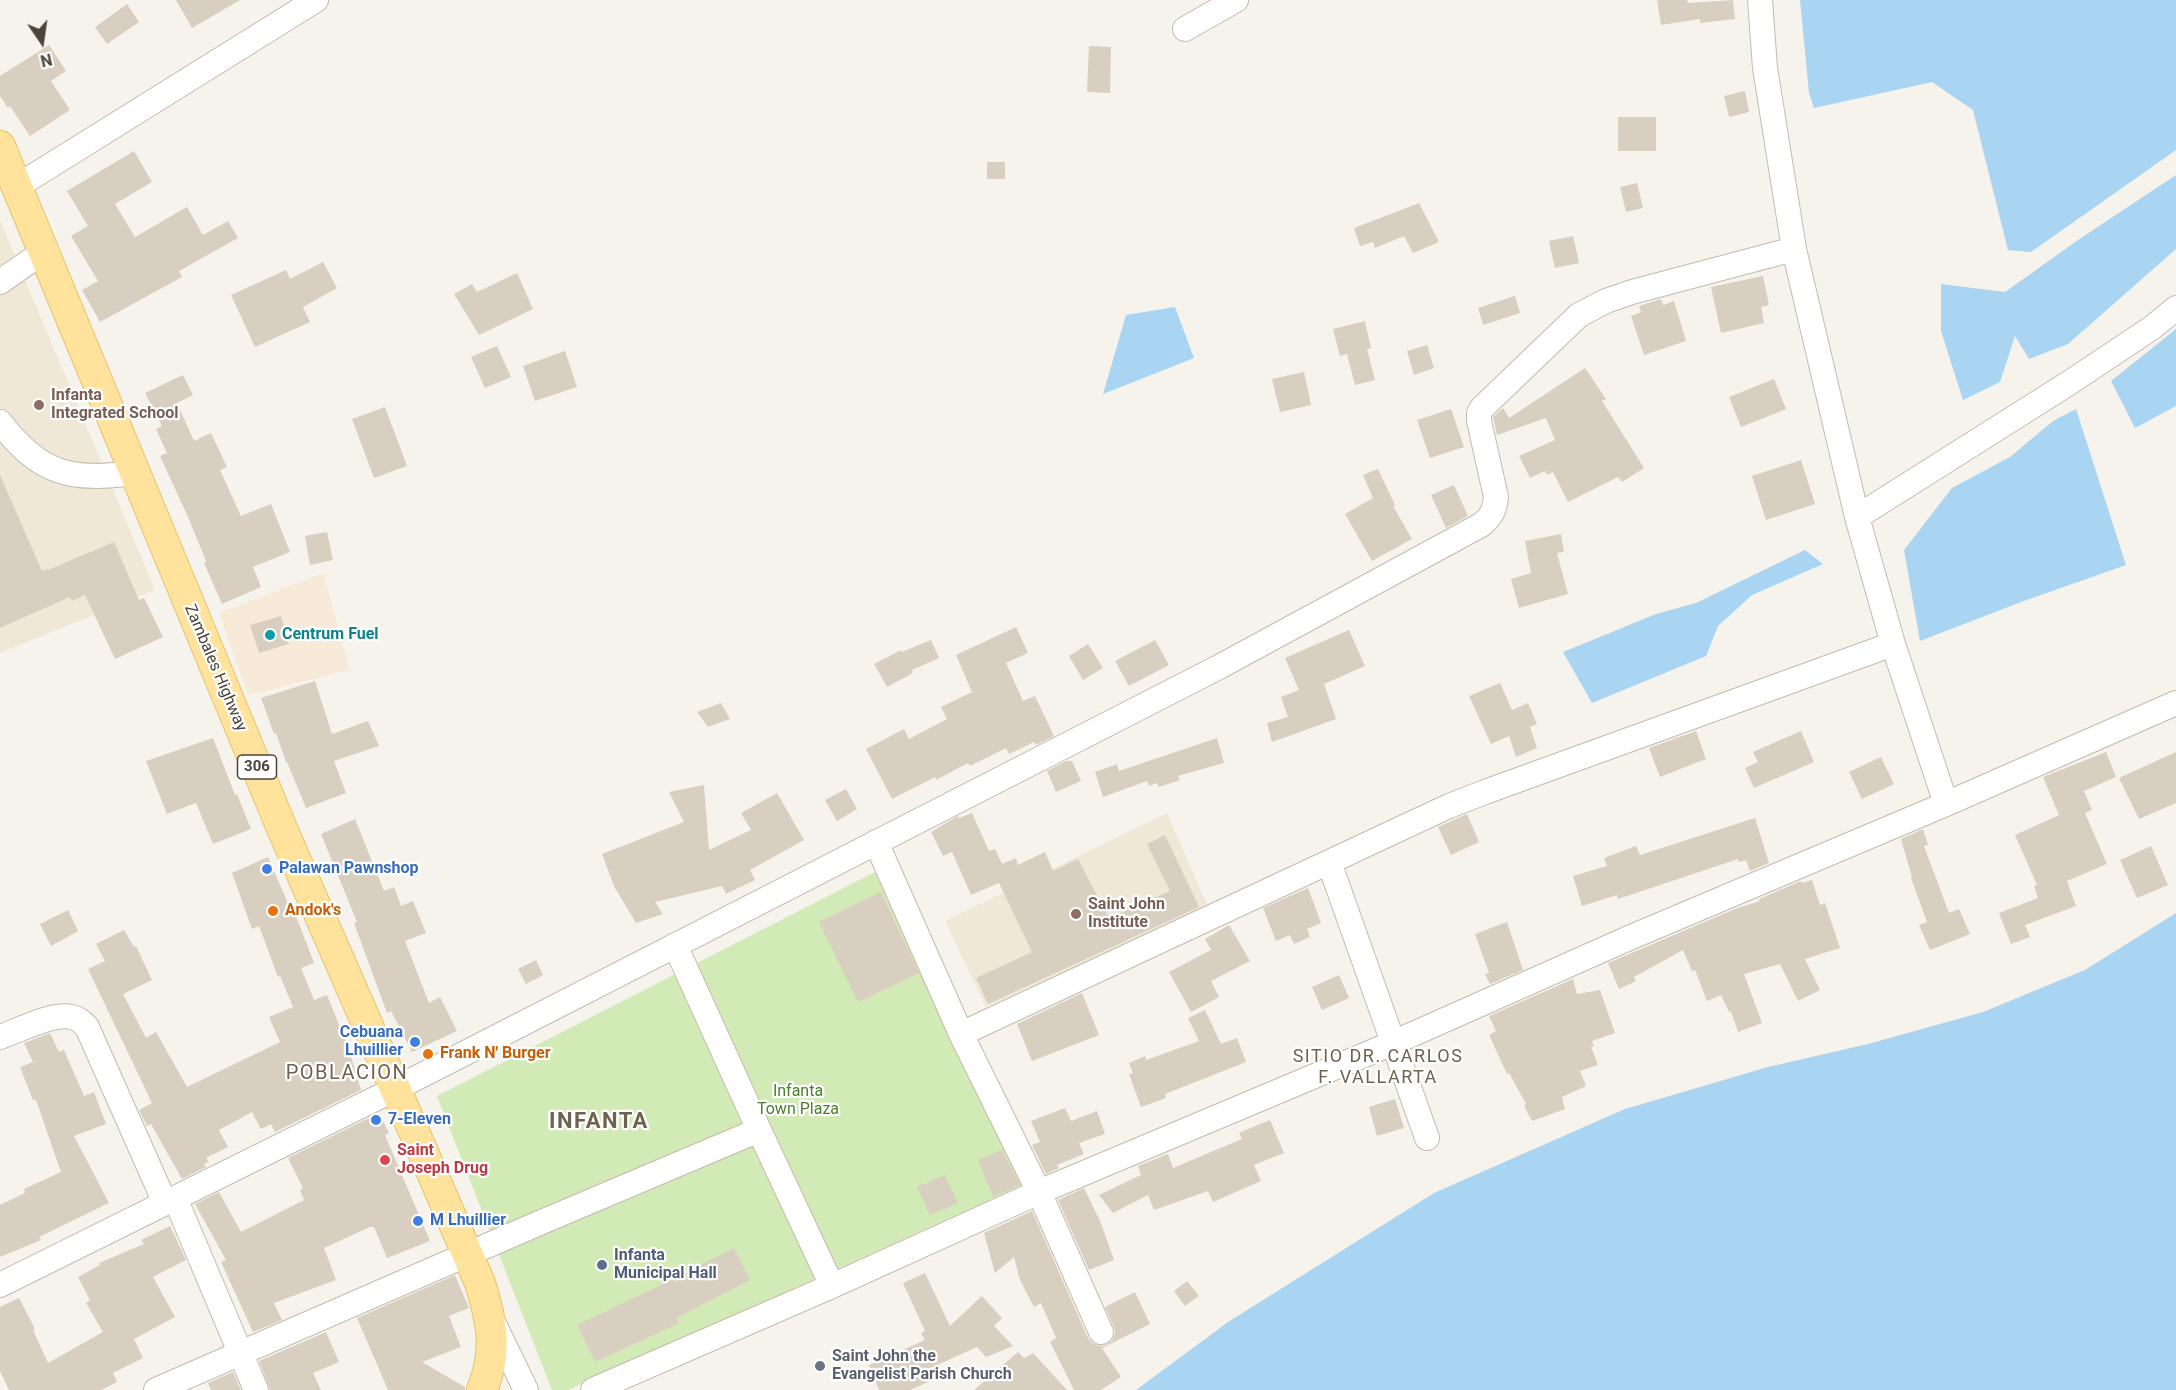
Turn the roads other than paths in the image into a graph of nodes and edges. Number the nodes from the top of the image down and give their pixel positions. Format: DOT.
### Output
graph roads {
  1 [pos="316,0"];
  2 [pos="1236,0"];
  3 [pos="1760,0"];
  4 [pos="1185,29"];
  5 [pos="0,146"];
  6 [pos="16,187"];
  7 [pos="1794,249"];
  8 [pos="43,252"];
  9 [pos="0,282"];
  10 [pos="2176,309"];
  11 [pos="0,422"];
  12 [pos="134,473"];
  13 [pos="1857,517"];
  14 [pos="1893,644"];
  15 [pos="2176,703"];
  16 [pos="1946,804"];
  17 [pos="876,842"];
  18 [pos="1329,862"];
  19 [pos="675,945"];
  20 [pos="961,1034"];
  21 [pos="0,1037"];
  22 [pos="1393,1043"];
  23 [pos="395,1089"];
  24 [pos="759,1130"];
  25 [pos="1426,1138"];
  26 [pos="1038,1192"];
  27 [pos="170,1201"];
  28 [pos="468,1255"];
  29 [pos="0,1285"];
  30 [pos="832,1286"];
  31 [pos="490,1314"];
  32 [pos="1101,1332"];
  33 [pos="241,1352"];
  34 [pos="156,1390"];
  35 [pos="256,1390"];
  36 [pos="482,1390"];
  37 [pos="526,1390"];
  38 [pos="593,1390"];
  1 -- 6 [label="street"];
  2 -- 4 [label="street"];
  3 -- 7 [label="street"];
  5 -- 6 [label="main road, Zambales Highway / 306"];
  6 -- 8 [label="main road, Zambales Highway / 306"];
  7 -- 13 [label="street"];
  7 -- 17 [label="street"];
  8 -- 9 [label="street"];
  8 -- 12 [label="main road, Zambales Highway / 306"];
  10 -- 13 [label="street"];
  11 -- 12 [label="street"];
  12 -- 23 [label="main road, Zambales Highway / 306"];
  13 -- 14 [label="street"];
  14 -- 16 [label="street"];
  14 -- 18 [label="street"];
  15 -- 16 [label="street"];
  16 -- 22 [label="street"];
  17 -- 19 [label="street"];
  17 -- 20 [label="street"];
  18 -- 20 [label="street"];
  18 -- 22 [label="street"];
  19 -- 23 [label="street"];
  19 -- 24 [label="street"];
  20 -- 26 [label="street"];
  21 -- 27 [label="street"];
  22 -- 25 [label="street"];
  22 -- 26 [label="street"];
  23 -- 27 [label="street"];
  23 -- 28 [label="main road, Zambales Highway / 306"];
  24 -- 28 [label="street"];
  24 -- 30 [label="street"];
  26 -- 30 [label="street"];
  26 -- 32 [label="street"];
  27 -- 29 [label="street"];
  27 -- 33 [label="street"];
  28 -- 31 [label="main road, Zambales Highway / 306"];
  28 -- 33 [label="street"];
  30 -- 38 [label="street"];
  31 -- 36 [label="main road, Zambales Highway / 306"];
  31 -- 37 [label="street"];
  33 -- 34 [label="street"];
  33 -- 35 [label="street"];
}
